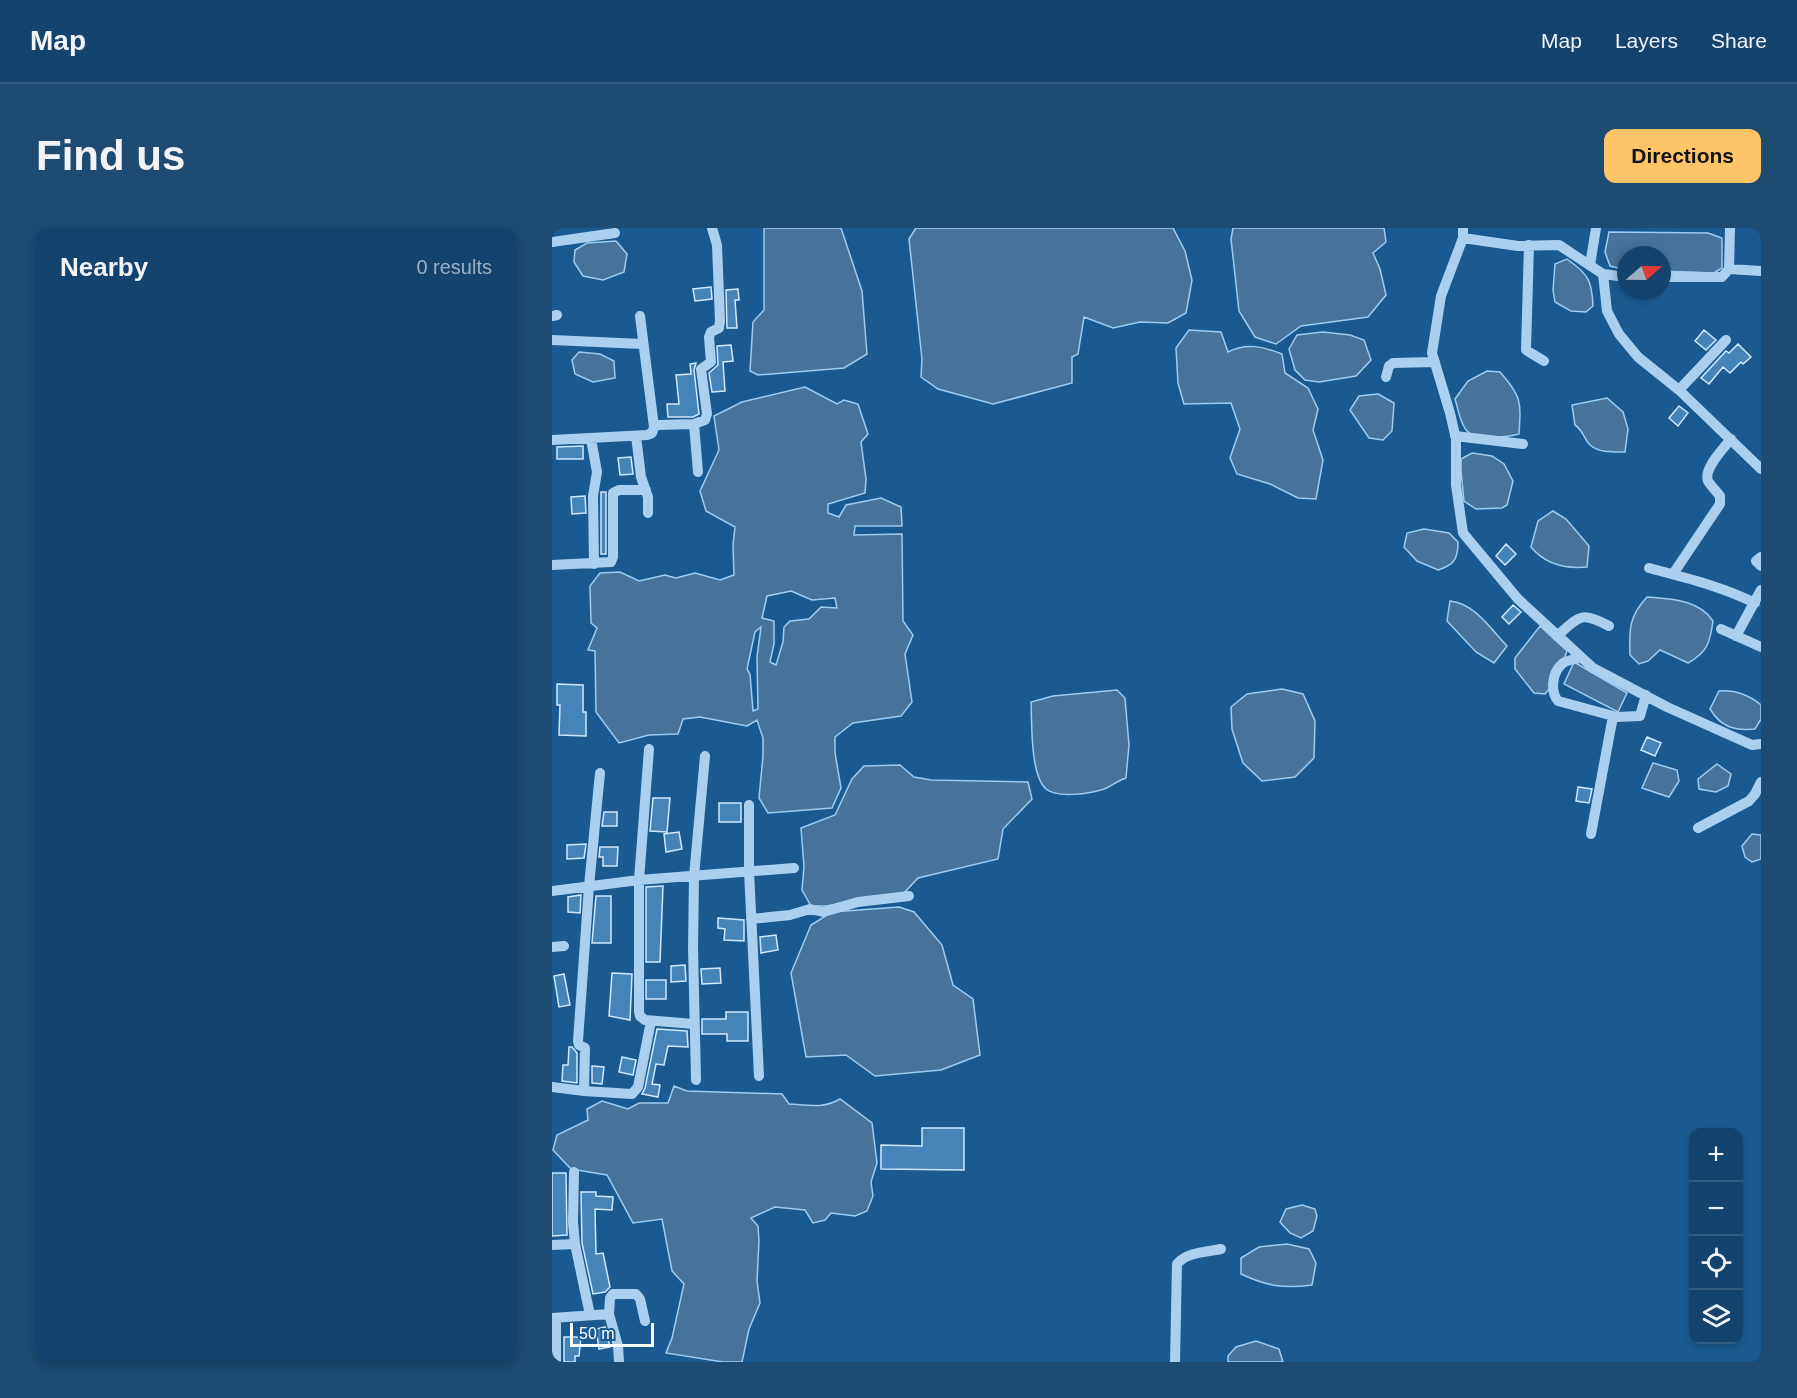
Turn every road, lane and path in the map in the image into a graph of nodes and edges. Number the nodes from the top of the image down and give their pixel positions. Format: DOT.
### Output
graph roads {
  1 [pos="711,228"];
  2 [pos="1596,228"];
  3 [pos="1730,228"];
  4 [pos="615,233"];
  5 [pos="1463,233"];
  6 [pos="552,242"];
  7 [pos="1529,245"];
  8 [pos="1590,265"];
  9 [pos="1729,269"];
  10 [pos="1761,271"];
  11 [pos="1603,274"];
  12 [pos="1617,276"];
  13 [pos="1671,277"];
  14 [pos="640,316"];
  15 [pos="552,340"];
  16 [pos="1726,340"];
  17 [pos="642,344"];
  18 [pos="1544,361"];
  19 [pos="1435,362"];
  20 [pos="1386,377"];
  21 [pos="1679,390"];
  22 [pos="694,424"];
  23 [pos="654,427"];
  24 [pos="636,436"];
  25 [pos="1455,436"];
  26 [pos="591,439"];
  27 [pos="1731,439"];
  28 [pos="552,440"];
  29 [pos="1523,444"];
  30 [pos="1761,469"];
  31 [pos="698,472"];
  32 [pos="646,490"];
  33 [pos="648,513"];
  34 [pos="1761,557"];
  35 [pos="594,564"];
  36 [pos="552,565"];
  37 [pos="1761,566"];
  38 [pos="1649,568"];
  39 [pos="1673,574"];
  40 [pos="1761,590"];
  41 [pos="1755,603"];
  42 [pos="1609,626"];
  43 [pos="1721,629"];
  44 [pos="1557,636"];
  45 [pos="1736,636"];
  46 [pos="1761,647"];
  47 [pos="1581,658"];
  48 [pos="1646,695"];
  49 [pos="1612,716"];
  50 [pos="1761,744"];
  51 [pos="649,749"];
  52 [pos="705,756"];
  53 [pos="600,772"];
  54 [pos="1761,782"];
  55 [pos="749,805"];
  56 [pos="1698,828"];
  57 [pos="1591,834"];
  58 [pos="794,868"];
  59 [pos="749,871"];
  60 [pos="694,876"];
  61 [pos="639,880"];
  62 [pos="588,886"];
  63 [pos="552,891"];
  64 [pos="909,896"];
  65 [pos="751,919"];
  66 [pos="564,946"];
  67 [pos="552,948"];
  68 [pos="651,1021"];
  69 [pos="694,1024"];
  70 [pos="759,1076"];
  71 [pos="696,1080"];
  72 [pos="552,1087"];
  73 [pos="584,1091"];
  74 [pos="574,1172"];
  75 [pos="575,1244"];
  76 [pos="552,1245"];
  77 [pos="1221,1249"];
  78 [pos="609,1314"];
  79 [pos="590,1315"];
  80 [pos="554,1318"];
  81 [pos="645,1321"];
  82 [pos="556,1362"];
  83 [pos="620,1362"];
  84 [pos="1175,1362"];
  1 -- 22 [label="street"];
  2 -- 8 [label="street"];
  3 -- 9 [label="street"];
  4 -- 6 [label="street"];
  5 -- 7 [label="street"];
  5 -- 19 [label="street"];
  7 -- 8 [label="street"];
  7 -- 18 [label="street"];
  8 -- 11 [label="street"];
  9 -- 10 [label="street"];
  9 -- 13 [label="street"];
  11 -- 12 [label="street"];
  11 -- 21 [label="street"];
  14 -- 17 [label="street"];
  15 -- 17 [label="street"];
  16 -- 21 [label="street"];
  17 -- 23 [label="street"];
  19 -- 20 [label="street"];
  19 -- 25 [label="street"];
  21 -- 27 [label="street"];
  22 -- 23 [label="street"];
  22 -- 31 [label="street"];
  23 -- 24 [label="street"];
  24 -- 26 [label="street"];
  24 -- 32 [label="street"];
  25 -- 29 [label="street"];
  25 -- 44 [label="street"];
  26 -- 28 [label="street"];
  26 -- 35 [label="street"];
  27 -- 30 [label="street"];
  27 -- 39 [label="street"];
  32 -- 33 [label="street"];
  32 -- 35 [label="street"];
  34 -- 37 [label="street"];
  35 -- 36 [label="street"];
  38 -- 39 [label="street"];
  39 -- 41 [label="street"];
  40 -- 41 [label="street"];
  41 -- 45 [label="street"];
  42 -- 44 [label="street"];
  43 -- 45 [label="street"];
  44 -- 47 [label="street"];
  45 -- 46 [label="street"];
  47 -- 48 [label="street"];
  47 -- 49 [label="street"];
  48 -- 49 [label="street"];
  48 -- 50 [label="street"];
  49 -- 57 [label="street"];
  51 -- 61 [label="street"];
  52 -- 60 [label="street"];
  53 -- 62 [label="street"];
  54 -- 56 [label="street"];
  55 -- 59 [label="street"];
  58 -- 59 [label="street"];
  59 -- 60 [label="street"];
  59 -- 65 [label="street"];
  60 -- 61 [label="street"];
  60 -- 69 [label="street"];
  61 -- 62 [label="street"];
  61 -- 68 [label="street"];
  62 -- 63 [label="street"];
  62 -- 73 [label="street"];
  64 -- 65 [label="street"];
  65 -- 70 [label="street"];
  66 -- 67 [label="street"];
  68 -- 69 [label="street"];
  68 -- 73 [label="street"];
  69 -- 71 [label="street"];
  72 -- 73 [label="street"];
  74 -- 75 [label="street"];
  75 -- 76 [label="street"];
  75 -- 79 [label="street"];
  77 -- 84 [label="street"];
  78 -- 79 [label="street"];
  78 -- 81 [label="street"];
  78 -- 83 [label="street"];
  79 -- 80 [label="street"];
  80 -- 82 [label="street"];
}
